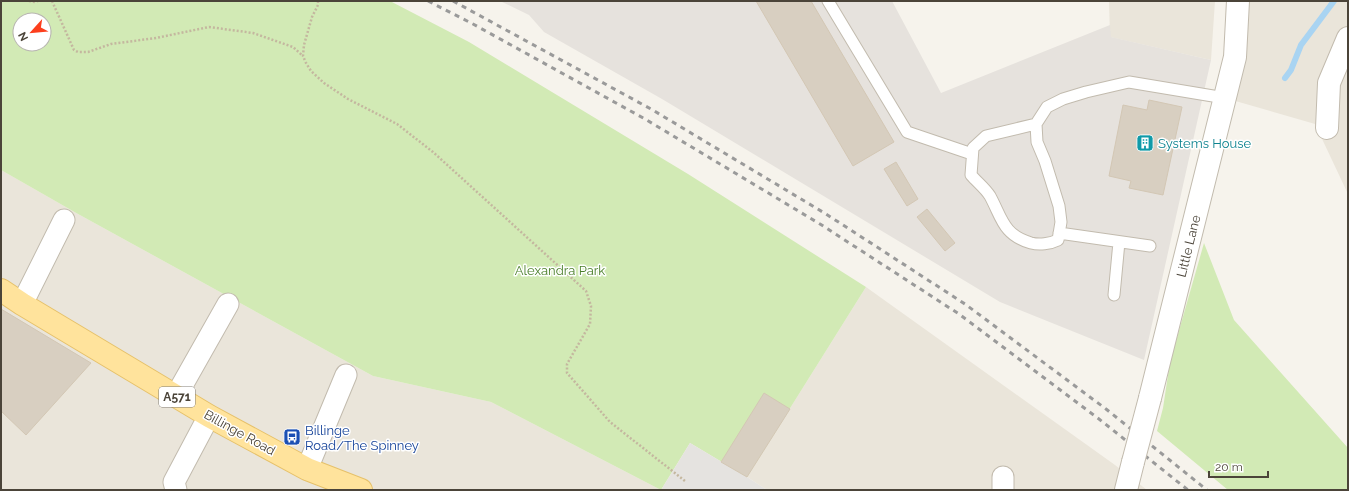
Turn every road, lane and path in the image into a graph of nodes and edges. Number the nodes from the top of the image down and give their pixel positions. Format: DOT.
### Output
graph roads {
  1 [pos="29,1"];
  2 [pos="38,1"];
  3 [pos="52,1"];
  4 [pos="318,1"];
  5 [pos="828,1"];
  6 [pos="1238,1"];
  7 [pos="1348,38"];
  8 [pos="303,56"];
  9 [pos="1225,98"];
  10 [pos="1036,124"];
  11 [pos="1327,128"];
  12 [pos="972,154"];
  13 [pos="64,220"];
  14 [pos="1059,233"];
  15 [pos="1120,242"];
  16 [pos="1150,246"];
  17 [pos="1,290"];
  18 [pos="1114,295"];
  19 [pos="22,304"];
  20 [pos="228,304"];
  21 [pos="346,375"];
  22 [pos="176,396"];
  23 [pos="209,416"];
  24 [pos="306,469"];
  25 [pos="685,481"];
  26 [pos="176,490"];
  27 [pos="361,490"];
  28 [pos="1126,490"];
  1 -- 2 [label="path"];
  3 -- 8 [label="path"];
  4 -- 8 [label="path"];
  5 -- 12 [label="lane"];
  6 -- 9 [label="street, Little Lane"];
  7 -- 11 [label="street"];
  8 -- 25 [label="path"];
  9 -- 10 [label="lane"];
  9 -- 28 [label="street, Little Lane, bridge"];
  10 -- 12 [label="lane"];
  10 -- 14 [label="lane"];
  12 -- 14 [label="lane"];
  13 -- 19 [label="street"];
  14 -- 15 [label="lane"];
  15 -- 16 [label="lane"];
  15 -- 18 [label="lane"];
  17 -- 19 [label="main road, Billinge Road / A571"];
  19 -- 22 [label="main road, Billinge Road / A571"];
  20 -- 22 [label="street"];
  21 -- 24 [label="street"];
  22 -- 23 [label="main road, Billinge Road / A571"];
  23 -- 24 [label="main road, Billinge Road / A571"];
  23 -- 26 [label="street"];
  24 -- 27 [label="main road, Billinge Road / A571"];
}
